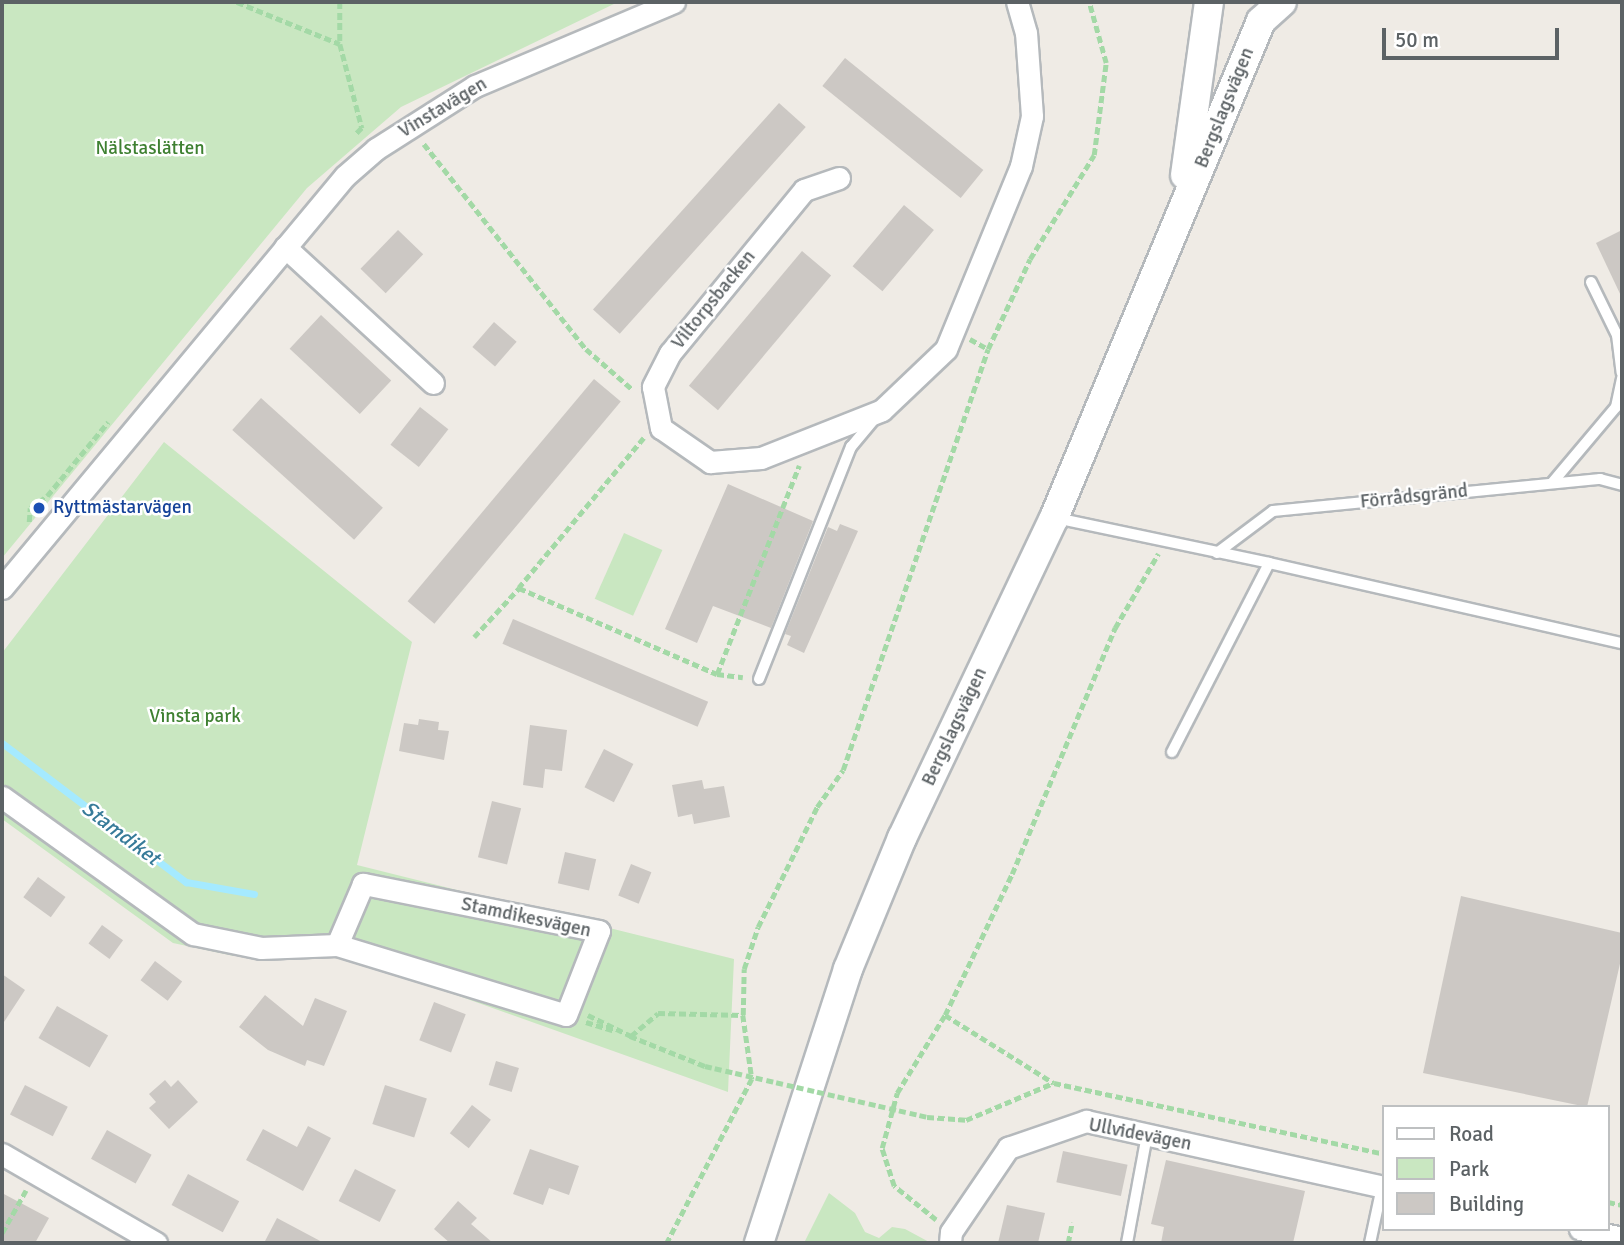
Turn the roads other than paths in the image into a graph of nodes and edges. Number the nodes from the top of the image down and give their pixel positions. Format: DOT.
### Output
graph roads {
  1 [pos="674,2"];
  2 [pos="1017,2"];
  3 [pos="1209,2"];
  4 [pos="1282,2"];
  5 [pos="839,178"];
  6 [pos="1178,221"];
  7 [pos="285,247"];
  8 [pos="1591,282"];
  9 [pos="1622,375"];
  10 [pos="433,383"];
  11 [pos="881,410"];
  12 [pos="1552,483"];
  13 [pos="1622,485"];
  14 [pos="1054,518"];
  15 [pos="1217,553"];
  16 [pos="1269,564"];
  17 [pos="4,583"];
  18 [pos="1622,643"];
  19 [pos="759,679"];
  20 [pos="1171,752"];
  21 [pos="2,797"];
  22 [pos="337,945"];
  23 [pos="1147,1135"];
  24 [pos="2,1154"];
  25 [pos="1382,1187"];
  26 [pos="1382,1191"];
  27 [pos="1589,1231"];
  28 [pos="950,1238"];
  29 [pos="1622,1238"];
  30 [pos="156,1243"];
  31 [pos="759,1243"];
  32 [pos="1127,1243"];
  33 [pos="1370,1243"];
  1 -- 7 [label="street, Vinstavägen"];
  2 -- 11 [label="street"];
  3 -- 6 [label="main road, Bergslagsvägen"];
  4 -- 6 [label="main road, Bergslagsvägen"];
  5 -- 11 [label="street, Viltorpsbacken"];
  6 -- 14 [label="main road, Bergslagsvägen"];
  7 -- 10 [label="street"];
  7 -- 17 [label="street, Vinstavägen"];
  8 -- 9 [label="lane"];
  9 -- 12 [label="lane"];
  11 -- 19 [label="lane"];
  12 -- 13 [label="lane, Förrådsgränd"];
  12 -- 15 [label="lane, Förrådsgränd"];
  14 -- 15 [label="lane"];
  14 -- 31 [label="main road, Bergslagsvägen"];
  15 -- 16 [label="lane"];
  16 -- 18 [label="lane"];
  16 -- 20 [label="lane"];
  21 -- 22 [label="street"];
  22 -- 22 [label="street, Stamdikesvägen"];
  23 -- 25 [label="street, Ullvidevägen"];
  23 -- 28 [label="street, Ullvidevägen"];
  23 -- 32 [label="lane"];
  24 -- 30 [label="street"];
  26 -- 33 [label="lane"];
  27 -- 29 [label="street"];
}
